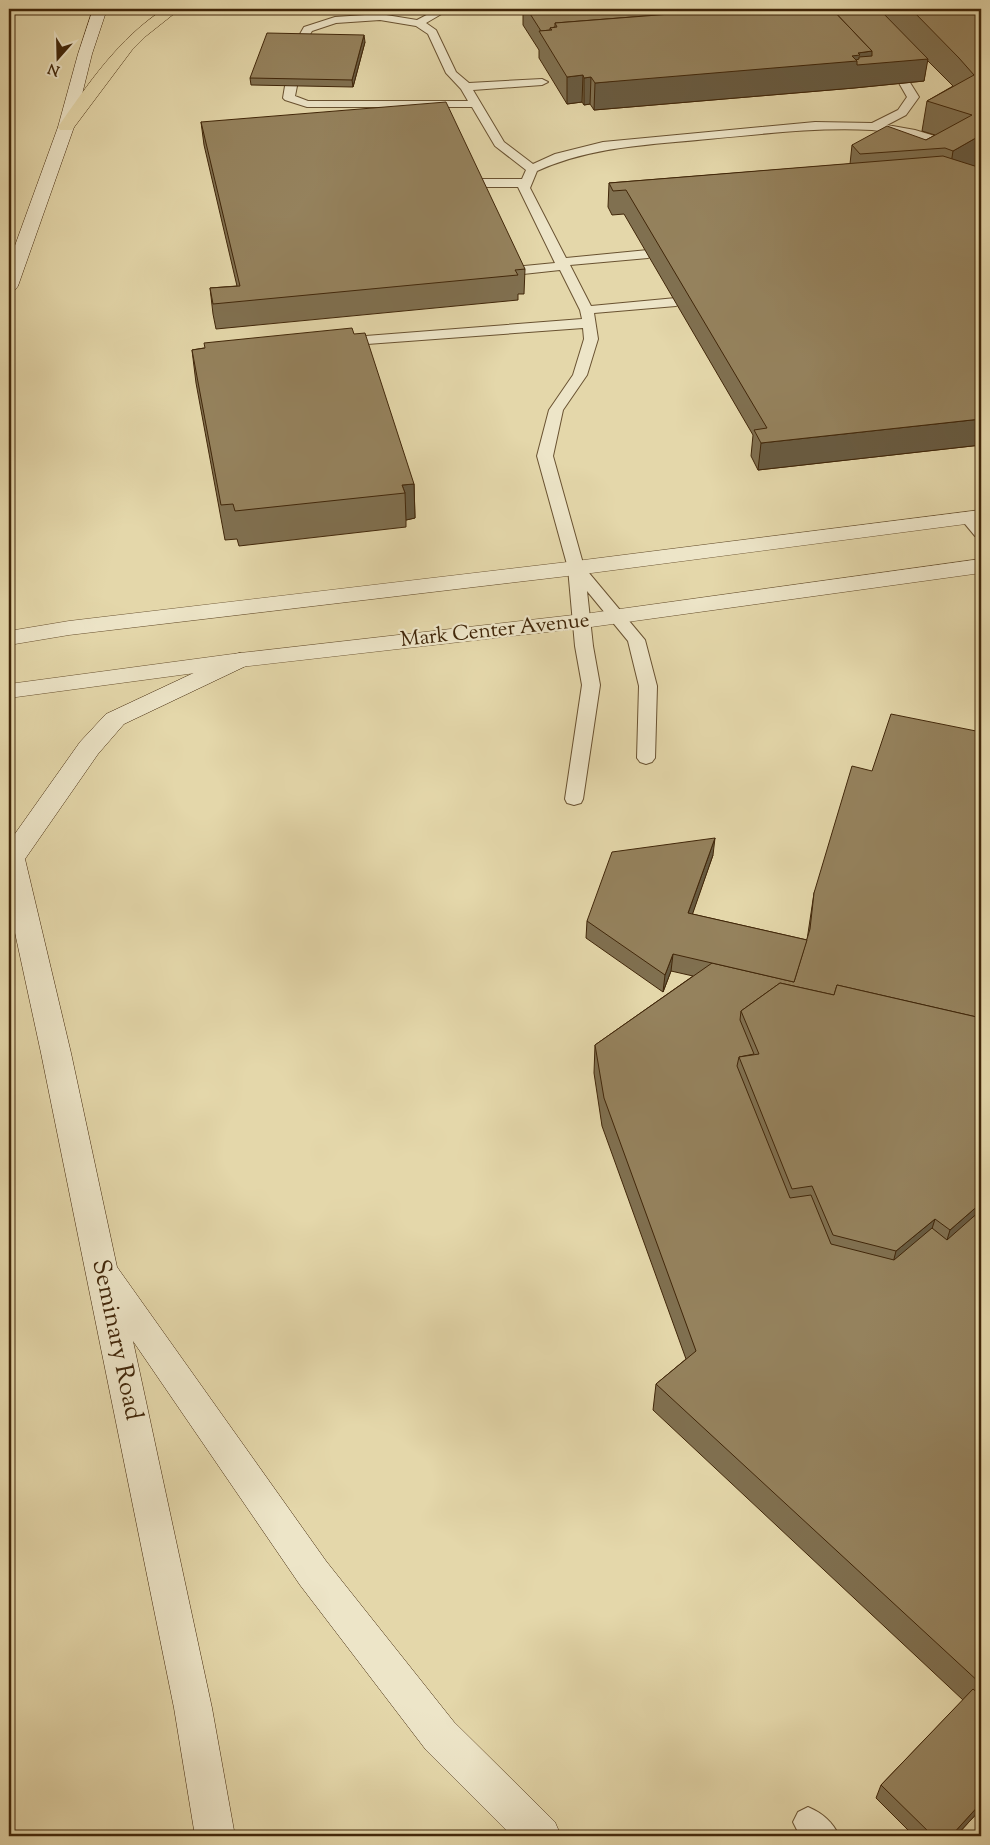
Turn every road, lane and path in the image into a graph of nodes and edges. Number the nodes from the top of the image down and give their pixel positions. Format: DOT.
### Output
graph roads {
  1 [pos="100,9"];
  2 [pos="173,9"];
  3 [pos="391,9"];
  4 [pos="445,9"];
  5 [pos="335,20"];
  6 [pos="419,23"];
  7 [pos="301,40"];
  8 [pos="542,82"];
  9 [pos="905,82"];
  10 [pos="291,86"];
  11 [pos="466,87"];
  12 [pos="476,104"];
  13 [pos="66,127"];
  14 [pos="873,127"];
  15 [pos="894,141"];
  16 [pos="962,148"];
  17 [pos="532,169"];
  18 [pos="474,182"];
  19 [pos="526,183"];
  20 [pos="648,254"];
  21 [pos="562,264"];
  22 [pos="514,270"];
  23 [pos="9,286"];
  24 [pos="676,302"];
  25 [pos="588,316"];
  26 [pos="328,344"];
  27 [pos="977,522"];
  28 [pos="981,566"];
  29 [pos="576,568"];
  30 [pos="616,617"];
  31 [pos="582,621"];
  32 [pos="9,638"];
  33 [pos="240,660"];
  34 [pos="9,691"];
  35 [pos="646,758"];
  36 [pos="574,799"];
  37 [pos="10,852"];
  38 [pos="100,1267"];
  39 [pos="215,1836"];
  40 [pos="541,1836"];
  1 -- 13 [label="main road"];
  2 -- 13 [label="highway"];
  3 -- 5 [label="lane"];
  4 -- 6 [label="lane"];
  5 -- 6 [label="lane"];
  5 -- 7 [label="lane"];
  6 -- 11 [label="lane"];
  8 -- 11 [label="lane"];
  9 -- 14 [label="lane"];
  10 -- 12 [label="lane"];
  11 -- 12 [label="lane"];
  12 -- 17 [label="lane"];
  13 -- 23 [label="main road"];
  14 -- 15 [label="lane"];
  14 -- 16 [label="lane"];
  14 -- 17 [label="lane"];
  17 -- 19 [label="lane"];
  18 -- 19 [label="lane"];
  19 -- 21 [label="lane"];
  20 -- 21 [label="lane"];
  21 -- 22 [label="lane"];
  21 -- 25 [label="lane"];
  24 -- 25 [label="lane"];
  25 -- 26 [label="lane"];
  25 -- 29 [label="lane"];
  27 -- 29 [label="main road"];
  28 -- 30 [label="main road, Mark Center Avenue"];
  29 -- 30 [label="lane"];
  29 -- 31 [label="lane"];
  29 -- 32 [label="main road"];
  30 -- 31 [label="main road, Mark Center Avenue"];
  30 -- 35 [label="lane"];
  31 -- 33 [label="main road, Mark Center Avenue"];
  31 -- 36 [label="lane"];
  33 -- 34 [label="main road, Mark Center Avenue"];
  33 -- 37 [label="main road"];
  37 -- 38 [label="main road, Seminary Road"];
  38 -- 39 [label="main road, Seminary Road"];
  38 -- 40 [label="main road"];
}
